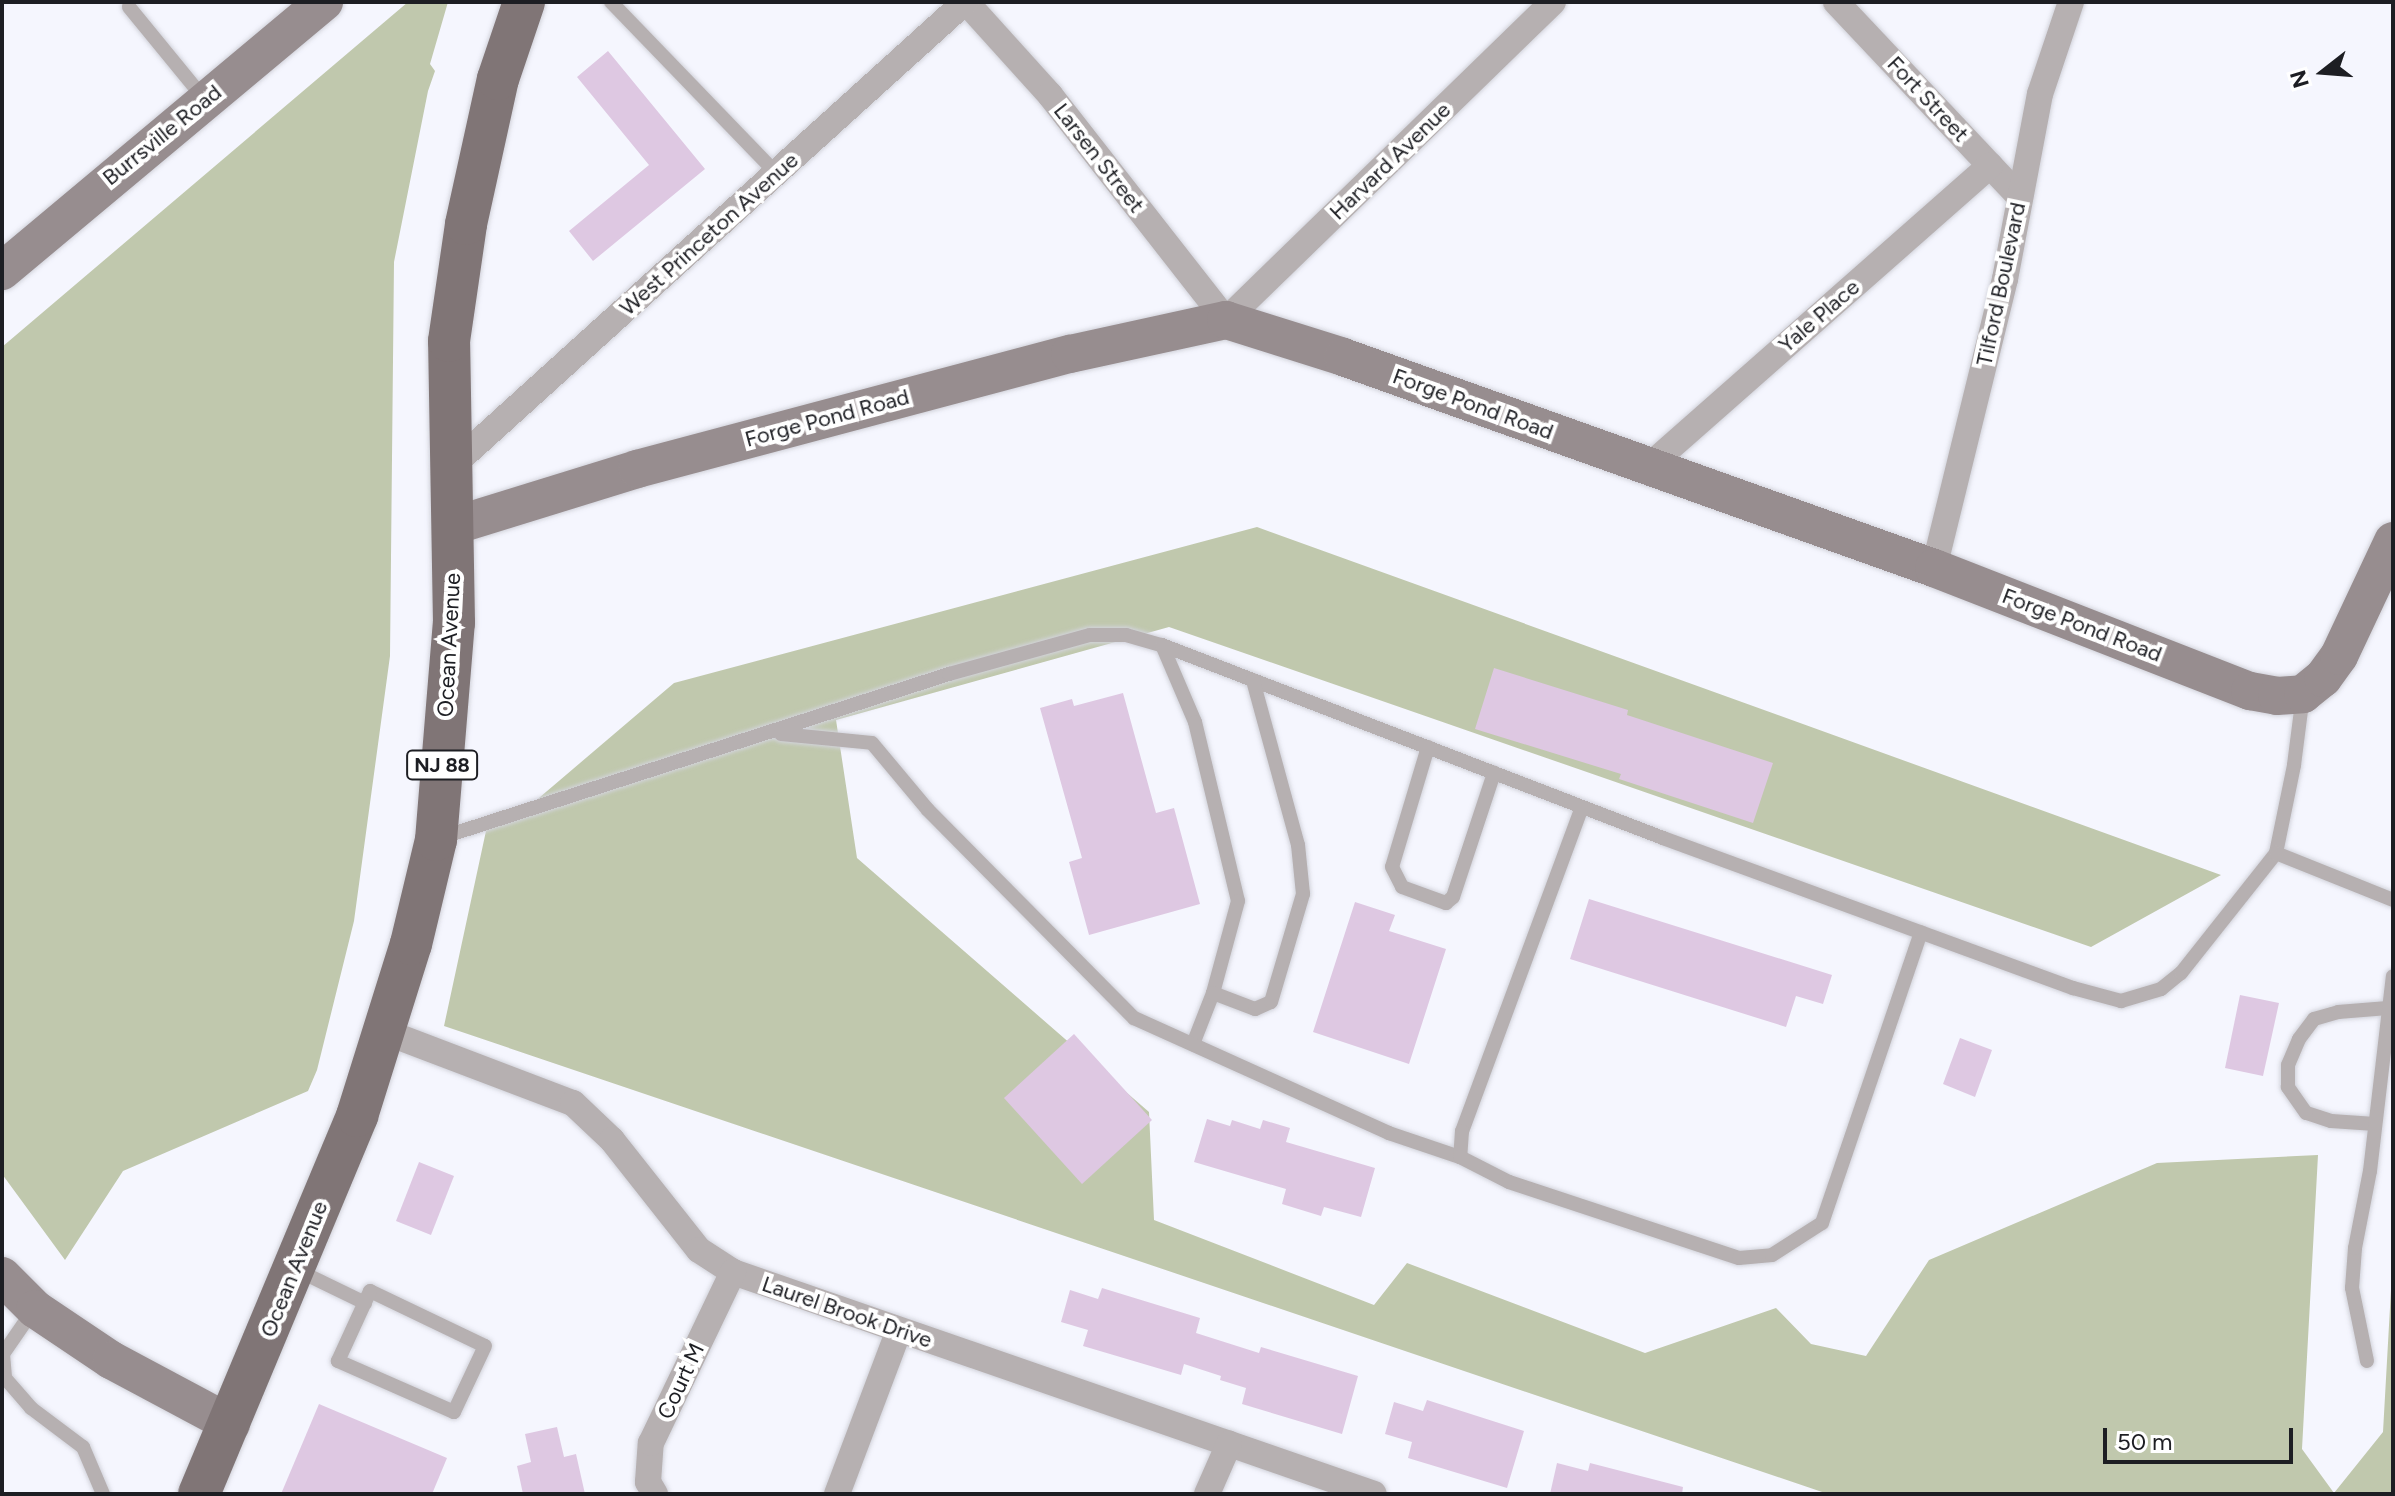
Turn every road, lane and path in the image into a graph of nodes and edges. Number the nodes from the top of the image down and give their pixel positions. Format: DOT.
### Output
graph roads {
  1 [pos="324,2"];
  2 [pos="524,2"];
  3 [pos="611,2"];
  4 [pos="966,2"];
  5 [pos="1553,2"];
  6 [pos="1836,2"];
  7 [pos="2071,2"];
  8 [pos="129,7"];
  9 [pos="205,100"];
  10 [pos="1990,165"];
  11 [pos="776,173"];
  12 [pos="2020,197"];
  13 [pos="2,271"];
  14 [pos="1226,320"];
  15 [pos="452,466"];
  16 [pos="1648,467"];
  17 [pos="453,526"];
  18 [pos="2393,541"];
  19 [pos="1934,568"];
  20 [pos="1162,645"];
  21 [pos="1253,680"];
  22 [pos="2303,694"];
  23 [pos="772,733"];
  24 [pos="1428,747"];
  25 [pos="1494,773"];
  26 [pos="1582,807"];
  27 [pos="436,840"];
  28 [pos="2276,853"];
  29 [pos="2393,900"];
  30 [pos="1921,932"];
  31 [pos="2393,976"];
  32 [pos="1213,993"];
  33 [pos="2388,1008"];
  34 [pos="383,1031"];
  35 [pos="1193,1044"];
  36 [pos="2375,1124"];
  37 [pos="1460,1157"];
  38 [pos="295,1269"];
  39 [pos="733,1272"];
  40 [pos="2,1276"];
  41 [pos="365,1303"];
  42 [pos="35,1309"];
  43 [pos="899,1330"];
  44 [pos="2367,1361"];
  45 [pos="231,1424"];
  46 [pos="1229,1444"];
  47 [pos="103,1494"];
  48 [pos="199,1494"];
  49 [pos="655,1494"];
  50 [pos="837,1494"];
  51 [pos="1207,1494"];
  52 [pos="1374,1494"];
  1 -- 9 [label="street, Burrsville Road"];
  2 -- 15 [label="main road, Ocean Avenue / NJ 88"];
  3 -- 11 [label="lane"];
  4 -- 11 [label="street, West Princeton Avenue"];
  4 -- 14 [label="street, Larsen Street"];
  5 -- 14 [label="street, Harvard Avenue"];
  6 -- 10 [label="street, Fort Street"];
  7 -- 12 [label="street, Tilford Boulevard"];
  8 -- 9 [label="lane"];
  9 -- 13 [label="street, Burrsville Road"];
  10 -- 12 [label="street, Fort Street"];
  10 -- 16 [label="street, Yale Place"];
  11 -- 15 [label="street, West Princeton Avenue"];
  12 -- 19 [label="street, Tilford Boulevard"];
  14 -- 16 [label="street, Forge Pond Road"];
  14 -- 17 [label="street, Forge Pond Road"];
  15 -- 17 [label="main road, Ocean Avenue / NJ 88"];
  16 -- 19 [label="street, Forge Pond Road"];
  17 -- 27 [label="main road, Ocean Avenue / NJ 88"];
  18 -- 22 [label="street"];
  19 -- 22 [label="street, Forge Pond Road"];
  20 -- 21 [label="lane"];
  20 -- 23 [label="lane"];
  20 -- 32 [label="lane"];
  21 -- 24 [label="lane"];
  21 -- 32 [label="lane"];
  22 -- 28 [label="lane"];
  23 -- 27 [label="lane"];
  23 -- 35 [label="lane"];
  24 -- 25 [label="lane"];
  24 -- 25 [label="lane"];
  25 -- 26 [label="lane"];
  26 -- 30 [label="lane"];
  26 -- 37 [label="lane"];
  27 -- 34 [label="main road, Ocean Avenue / NJ 88"];
  28 -- 29 [label="lane"];
  28 -- 30 [label="lane"];
  30 -- 37 [label="lane"];
  31 -- 33 [label="lane"];
  32 -- 35 [label="lane"];
  33 -- 36 [label="lane"];
  33 -- 36 [label="lane"];
  34 -- 38 [label="main road, Ocean Avenue / NJ 88"];
  34 -- 39 [label="street, Laurel Brook Drive"];
  35 -- 37 [label="lane"];
  36 -- 44 [label="lane"];
  38 -- 41 [label="lane"];
  38 -- 45 [label="main road, Ocean Avenue / NJ 88"];
  39 -- 43 [label="street, Laurel Brook Drive"];
  39 -- 49 [label="street, Court M"];
  40 -- 42 [label="street"];
  41 -- 41 [label="lane"];
  42 -- 45 [label="street"];
  42 -- 47 [label="lane"];
  43 -- 46 [label="street, Laurel Brook Drive"];
  43 -- 50 [label="street"];
  45 -- 48 [label="main road, Ocean Avenue / NJ 88"];
  46 -- 51 [label="street"];
  46 -- 52 [label="street, Laurel Brook Drive"];
}
